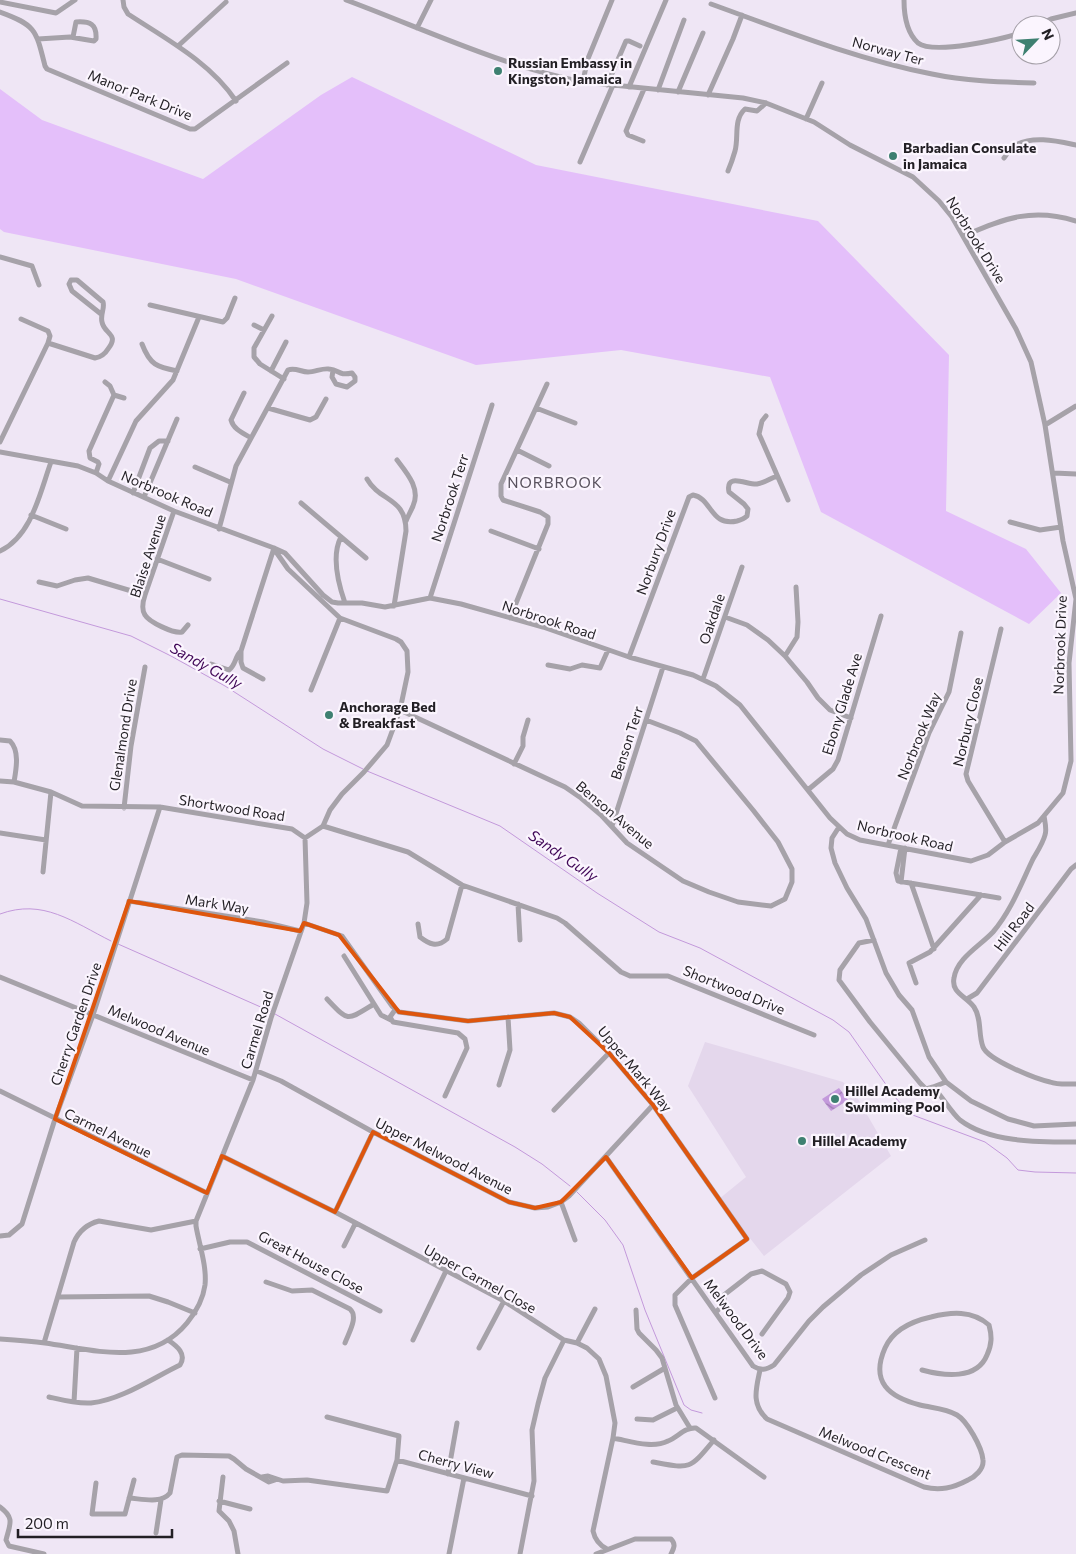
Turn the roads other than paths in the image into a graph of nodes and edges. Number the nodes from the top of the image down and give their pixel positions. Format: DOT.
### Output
graph roads {
  1 [pos="75,0"];
  2 [pos="346,0"];
  3 [pos="431,0"];
  4 [pos="612,0"];
  5 [pos="666,0"];
  6 [pos="904,0"];
  7 [pos="122,1"];
  8 [pos="0,2"];
  9 [pos="226,2"];
  10 [pos="711,4"];
  11 [pos="0,12"];
  12 [pos="1076,14"];
  13 [pos="742,15"];
  14 [pos="1061,17"];
  15 [pos="684,20"];
  16 [pos="417,28"];
  17 [pos="703,33"];
  18 [pos="1011,35"];
  19 [pos="73,37"];
  20 [pos="38,39"];
  21 [pos="178,46"];
  22 [pos="640,46"];
  23 [pos="288,63"];
  24 [pos="583,82"];
  25 [pos="822,83"];
  26 [pos="1034,83"];
  27 [pos="610,85"];
  28 [pos="629,87"];
  29 [pos="644,88"];
  30 [pos="658,90"];
  31 [pos="678,92"];
  32 [pos="708,95"];
  33 [pos="236,101"];
  34 [pos="766,103"];
  35 [pos="806,119"];
  36 [pos="643,140"];
  37 [pos="1076,145"];
  38 [pos="1004,158"];
  39 [pos="580,162"];
  40 [pos="728,171"];
  41 [pos="1076,221"];
  42 [pos="963,236"];
  43 [pos="0,257"];
  44 [pos="39,285"];
  45 [pos="235,298"];
  46 [pos="150,305"];
  47 [pos="102,314"];
  48 [pos="199,316"];
  49 [pos="272,316"];
  50 [pos="21,319"];
  51 [pos="254,324"];
  52 [pos="264,330"];
  53 [pos="286,342"];
  54 [pos="48,343"];
  55 [pos="142,344"];
  56 [pos="333,370"];
  57 [pos="178,371"];
  58 [pos="271,371"];
  59 [pos="284,379"];
  60 [pos="105,382"];
  61 [pos="547,384"];
  62 [pos="244,393"];
  63 [pos="114,395"];
  64 [pos="124,398"];
  65 [pos="326,399"];
  66 [pos="492,405"];
  67 [pos="1076,406"];
  68 [pos="268,408"];
  69 [pos="536,408"];
  70 [pos="766,416"];
  71 [pos="177,419"];
  72 [pos="575,423"];
  73 [pos="1046,425"];
  74 [pos="251,438"];
  75 [pos="168,441"];
  76 [pos="0,442"];
  77 [pos="517,450"];
  78 [pos="0,452"];
  79 [pos="397,460"];
  80 [pos="51,462"];
  81 [pos="548,466"];
  82 [pos="195,467"];
  83 [pos="96,473"];
  84 [pos="1054,473"];
  85 [pos="1076,474"];
  86 [pos="777,476"];
  87 [pos="366,479"];
  88 [pos="108,482"];
  89 [pos="230,482"];
  90 [pos="133,493"];
  91 [pos="144,497"];
  92 [pos="788,500"];
  93 [pos="301,503"];
  94 [pos="174,511"];
  95 [pos="31,514"];
  96 [pos="406,520"];
  97 [pos="1010,522"];
  98 [pos="1061,527"];
  99 [pos="66,529"];
  100 [pos="219,529"];
  101 [pos="491,531"];
  102 [pos="342,537"];
  103 [pos="274,548"];
  104 [pos="539,550"];
  105 [pos="0,551"];
  106 [pos="366,558"];
  107 [pos="157,559"];
  108 [pos="742,567"];
  109 [pos="209,579"];
  110 [pos="39,582"];
  111 [pos="796,587"];
  112 [pos="145,594"];
  113 [pos="430,598"];
  114 [pos="345,603"];
  115 [pos="394,606"];
  116 [pos="881,616"];
  117 [pos="725,617"];
  118 [pos="340,618"];
  119 [pos="510,618"];
  120 [pos="188,625"];
  121 [pos="1001,629"];
  122 [pos="961,633"];
  123 [pos="608,650"];
  124 [pos="242,651"];
  125 [pos="785,656"];
  126 [pos="629,657"];
  127 [pos="212,664"];
  128 [pos="548,665"];
  129 [pos="145,667"];
  130 [pos="663,667"];
  131 [pos="263,679"];
  132 [pos="703,679"];
  133 [pos="310,690"];
  134 [pos="400,710"];
  135 [pos="851,718"];
  136 [pos="528,720"];
  137 [pos="646,720"];
  138 [pos="0,740"];
  139 [pos="514,764"];
  140 [pos="0,781"];
  141 [pos="14,782"];
  142 [pos="809,789"];
  143 [pos="51,792"];
  144 [pos="160,807"];
  145 [pos="124,808"];
  146 [pos="1044,816"];
  147 [pos="323,826"];
  148 [pos="612,826"];
  149 [pos="839,827"];
  150 [pos="0,833"];
  151 [pos="305,838"];
  152 [pos="46,840"];
  153 [pos="1005,842"];
  154 [pos="888,845"];
  155 [pos="903,848"];
  156 [pos="1076,865"];
  157 [pos="43,872"];
  158 [pos="911,883"];
  159 [pos="462,885"];
  160 [pos="981,895"];
  161 [pos="999,898"];
  162 [pos="129,901"];
  163 [pos="518,904"];
  164 [pos="304,923"];
  165 [pos="418,924"];
  166 [pos="300,931"];
  167 [pos="520,940"];
  168 [pos="874,940"];
  169 [pos="934,949"];
  170 [pos="344,956"];
  171 [pos="0,978"];
  172 [pos="916,983"];
  173 [pos="327,999"];
  174 [pos="967,999"];
  175 [pos="374,1004"];
  176 [pos="395,1010"];
  177 [pos="93,1015"];
  178 [pos="508,1017"];
  179 [pos="390,1020"];
  180 [pos="814,1035"];
  181 [pos="609,1053"];
  182 [pos="257,1071"];
  183 [pos="254,1080"];
  184 [pos="946,1082"];
  185 [pos="1076,1084"];
  186 [pos="499,1085"];
  187 [pos="934,1087"];
  188 [pos="0,1091"];
  189 [pos="445,1096"];
  190 [pos="652,1105"];
  191 [pos="554,1110"];
  192 [pos="55,1119"];
  193 [pos="1076,1124"];
  194 [pos="373,1132"];
  195 [pos="1076,1142"];
  196 [pos="222,1156"];
  197 [pos="606,1156"];
  198 [pos="207,1193"];
  199 [pos="561,1202"];
  200 [pos="335,1212"];
  201 [pos="196,1221"];
  202 [pos="355,1224"];
  203 [pos="0,1236"];
  204 [pos="575,1240"];
  205 [pos="925,1240"];
  206 [pos="344,1246"];
  207 [pos="200,1248"];
  208 [pos="446,1271"];
  209 [pos="692,1278"];
  210 [pos="266,1282"];
  211 [pos="340,1290"];
  212 [pos="58,1297"];
  213 [pos="335,1300"];
  214 [pos="504,1301"];
  215 [pos="595,1309"];
  216 [pos="636,1310"];
  217 [pos="380,1311"];
  218 [pos="716,1312"];
  219 [pos="195,1314"];
  220 [pos="762,1334"];
  221 [pos="0,1339"];
  222 [pos="168,1340"];
  223 [pos="413,1340"];
  224 [pos="564,1340"];
  225 [pos="44,1343"];
  226 [pos="344,1343"];
  227 [pos="577,1343"];
  228 [pos="77,1348"];
  229 [pos="480,1348"];
  230 [pos="665,1368"];
  231 [pos="760,1370"];
  232 [pos="922,1370"];
  233 [pos="633,1387"];
  234 [pos="49,1397"];
  235 [pos="715,1398"];
  236 [pos="74,1402"];
  237 [pos="677,1408"];
  238 [pos="327,1416"];
  239 [pos="637,1419"];
  240 [pos="457,1423"];
  241 [pos="690,1428"];
  242 [pos="613,1438"];
  243 [pos="714,1440"];
  244 [pos="397,1460"];
  245 [pos="653,1462"];
  246 [pos="448,1474"];
  247 [pos="223,1477"];
  248 [pos="764,1477"];
  249 [pos="464,1478"];
  250 [pos="134,1480"];
  251 [pos="96,1483"];
  252 [pos="532,1496"];
  253 [pos="130,1498"];
  254 [pos="160,1500"];
  255 [pos="219,1501"];
  256 [pos="0,1507"];
  257 [pos="250,1510"];
  258 [pos="156,1533"];
  259 [pos="607,1549"];
  260 [pos="44,1554"];
  261 [pos="238,1554"];
  262 [pos="449,1554"];
  263 [pos="520,1554"];
  264 [pos="596,1554"];
  265 [pos="671,1554"];
  1 -- 8 [label="street"];
  2 -- 16 [label="street, Norbrook Drive"];
  3 -- 16 [label="street"];
  4 -- 24 [label="street"];
  5 -- 28 [label="street"];
  6 -- 18 [label="street"];
  7 -- 21 [label="street"];
  9 -- 21 [label="street"];
  10 -- 13 [label="street, Norway Ter"];
  11 -- 20 [label="street, Manor Park Drive"];
  12 -- 14 [label="street"];
  13 -- 26 [label="street, Norway Ter"];
  13 -- 32 [label="street"];
  15 -- 30 [label="street"];
  16 -- 24 [label="street, Norbrook Drive"];
  17 -- 31 [label="street"];
  19 -- 19 [label="street"];
  19 -- 20 [label="street"];
  20 -- 33 [label="street, Manor Park Drive"];
  21 -- 33 [label="street"];
  22 -- 27 [label="street"];
  23 -- 33 [label="street, Manor Park Drive"];
  24 -- 27 [label="street, Norbrook Drive"];
  25 -- 35 [label="street"];
  27 -- 28 [label="street, Norbrook Drive"];
  27 -- 39 [label="street"];
  28 -- 29 [label="street, Norbrook Drive"];
  29 -- 30 [label="street, Norbrook Drive"];
  29 -- 36 [label="street"];
  30 -- 31 [label="street, Norbrook Drive"];
  31 -- 32 [label="street, Norbrook Drive"];
  32 -- 34 [label="street, Norbrook Drive"];
  34 -- 35 [label="street, Norbrook Drive"];
  34 -- 40 [label="street"];
  35 -- 42 [label="street, Norbrook Drive"];
  37 -- 38 [label="street"];
  41 -- 42 [label="street"];
  42 -- 73 [label="street, Norbrook Drive"];
  43 -- 44 [label="street"];
  45 -- 48 [label="street"];
  46 -- 48 [label="street"];
  47 -- 47 [label="street"];
  47 -- 54 [label="street"];
  48 -- 57 [label="street"];
  49 -- 52 [label="street"];
  50 -- 54 [label="street"];
  51 -- 52 [label="street"];
  52 -- 58 [label="street"];
  53 -- 58 [label="street"];
  54 -- 76 [label="street"];
  55 -- 57 [label="street"];
  56 -- 56 [label="street"];
  56 -- 59 [label="street"];
  57 -- 88 [label="street"];
  58 -- 59 [label="street"];
  59 -- 68 [label="street"];
  60 -- 63 [label="street"];
  61 -- 69 [label="street"];
  62 -- 74 [label="street"];
  63 -- 64 [label="street"];
  63 -- 83 [label="street"];
  65 -- 68 [label="street"];
  66 -- 113 [label="street, Norbrook Terr"];
  67 -- 73 [label="street"];
  68 -- 74 [label="street"];
  69 -- 72 [label="street"];
  69 -- 77 [label="street"];
  70 -- 86 [label="street"];
  71 -- 75 [label="street"];
  73 -- 84 [label="street, Norbrook Drive"];
  74 -- 89 [label="street"];
  75 -- 90 [label="street"];
  75 -- 91 [label="street"];
  77 -- 81 [label="street"];
  77 -- 104 [label="street"];
  78 -- 80 [label="street, Norbrook Road"];
  79 -- 96 [label="street"];
  80 -- 83 [label="street, Norbrook Road"];
  80 -- 95 [label="street"];
  82 -- 89 [label="street"];
  83 -- 88 [label="street, Norbrook Road"];
  84 -- 85 [label="street"];
  84 -- 98 [label="street, Norbrook Drive"];
  86 -- 92 [label="street"];
  86 -- 126 [label="street, Norbury Drive"];
  87 -- 96 [label="street"];
  88 -- 90 [label="street, Norbrook Road"];
  89 -- 100 [label="street"];
  90 -- 91 [label="street, Norbrook Road"];
  91 -- 94 [label="street, Norbrook Road"];
  93 -- 102 [label="street"];
  94 -- 100 [label="street, Norbrook Road"];
  94 -- 107 [label="street, Blaise Avenue"];
  95 -- 99 [label="street"];
  95 -- 105 [label="street"];
  96 -- 115 [label="street"];
  97 -- 98 [label="street"];
  98 -- 146 [label="street, Norbrook Drive"];
  100 -- 103 [label="street, Norbrook Road"];
  101 -- 104 [label="street"];
  102 -- 106 [label="street"];
  102 -- 114 [label="street"];
  103 -- 114 [label="street, Norbrook Road"];
  103 -- 118 [label="street"];
  103 -- 124 [label="street"];
  104 -- 119 [label="street"];
  107 -- 109 [label="street"];
  107 -- 112 [label="street, Blaise Avenue"];
  108 -- 117 [label="street, Oakdale"];
  110 -- 112 [label="street"];
  111 -- 125 [label="street"];
  112 -- 120 [label="street, Blaise Avenue"];
  113 -- 115 [label="street, Norbrook Road"];
  113 -- 119 [label="street, Norbrook Road"];
  114 -- 115 [label="street, Norbrook Road"];
  116 -- 135 [label="street, Ebony Glade Ave"];
  117 -- 125 [label="street"];
  117 -- 132 [label="street, Oakdale"];
  118 -- 133 [label="street"];
  118 -- 134 [label="street"];
  119 -- 123 [label="street, Norbrook Road"];
  121 -- 153 [label="street, Norbury Close"];
  122 -- 154 [label="street, Norbrook Way"];
  123 -- 126 [label="street, Norbrook Road"];
  123 -- 128 [label="street"];
  124 -- 127 [label="street"];
  124 -- 131 [label="street"];
  125 -- 135 [label="street"];
  126 -- 130 [label="street, Norbrook Road"];
  129 -- 145 [label="street, Glenalmond Drive"];
  130 -- 132 [label="street, Norbrook Road"];
  130 -- 137 [label="street, Benson Terr"];
  132 -- 142 [label="street, Norbrook Road"];
  134 -- 139 [label="street, Benson Avenue"];
  134 -- 147 [label="street"];
  135 -- 142 [label="street, Ebony Glade Ave"];
  136 -- 139 [label="street"];
  137 -- 148 [label="street, Benson Terr"];
  137 -- 148 [label="street, Benson Avenue"];
  138 -- 141 [label="street"];
  139 -- 148 [label="street, Benson Avenue"];
  140 -- 141 [label="street, Shortwood Road"];
  141 -- 143 [label="street, Shortwood Road"];
  142 -- 149 [label="street, Norbrook Road"];
  143 -- 145 [label="street, Shortwood Road"];
  143 -- 152 [label="street"];
  144 -- 145 [label="street, Shortwood Road"];
  144 -- 151 [label="street, Shortwood Road"];
  144 -- 162 [label="street, Cherry Garden Drive"];
  146 -- 153 [label="street, Norbrook Road"];
  146 -- 174 [label="street"];
  147 -- 151 [label="street"];
  147 -- 159 [label="street, Shortwood Drive"];
  149 -- 154 [label="street, Norbrook Road"];
  149 -- 168 [label="street"];
  150 -- 152 [label="street"];
  151 -- 164 [label="street, Carmel Road"];
  152 -- 157 [label="street"];
  153 -- 155 [label="street, Norbrook Road"];
  154 -- 155 [label="street, Norbrook Road"];
  155 -- 158 [label="street"];
  156 -- 174 [label="street, Hill Road"];
  158 -- 160 [label="street"];
  158 -- 169 [label="street"];
  159 -- 163 [label="street, Shortwood Drive"];
  159 -- 165 [label="street"];
  160 -- 161 [label="street"];
  160 -- 169 [label="street"];
  162 -- 166 [label="street, Mark Way"];
  162 -- 177 [label="street, Cherry Garden Drive"];
  163 -- 167 [label="street"];
  163 -- 180 [label="street, Shortwood Drive"];
  164 -- 166 [label="street, Carmel Road"];
  164 -- 176 [label="street"];
  166 -- 182 [label="street, Carmel Road"];
  168 -- 184 [label="street"];
  168 -- 187 [label="street"];
  169 -- 172 [label="street"];
  170 -- 175 [label="street"];
  171 -- 177 [label="street, Melwood Avenue"];
  173 -- 175 [label="street"];
  174 -- 185 [label="street"];
  175 -- 179 [label="street"];
  176 -- 178 [label="street, Upper Mark Way"];
  176 -- 179 [label="street"];
  177 -- 183 [label="street, Melwood Avenue"];
  177 -- 192 [label="street, Cherry Garden Drive"];
  178 -- 181 [label="street, Upper Mark Way"];
  178 -- 186 [label="street"];
  179 -- 189 [label="street"];
  181 -- 190 [label="street, Upper Mark Way"];
  181 -- 191 [label="street"];
  182 -- 183 [label="street, Carmel Road"];
  182 -- 194 [label="street, Upper Melwood Avenue"];
  183 -- 196 [label="street, Carmel Road"];
  184 -- 187 [label="street"];
  184 -- 193 [label="street"];
  187 -- 195 [label="street"];
  188 -- 192 [label="street, Carmel Avenue"];
  190 -- 197 [label="street, Upper Melwood Avenue"];
  190 -- 209 [label="street, Upper Mark Way"];
  192 -- 198 [label="street, Carmel Avenue"];
  192 -- 203 [label="street, Cherry Garden Drive"];
  194 -- 199 [label="street, Upper Melwood Avenue"];
  194 -- 200 [label="street"];
  196 -- 198 [label="street, Carmel Road"];
  196 -- 200 [label="street, Upper Carmel Close"];
  197 -- 199 [label="street, Upper Melwood Avenue"];
  197 -- 209 [label="street, Melwood Drive"];
  198 -- 201 [label="street, Carmel Road"];
  199 -- 204 [label="street"];
  200 -- 202 [label="street, Upper Carmel Close"];
  201 -- 207 [label="street"];
  201 -- 212 [label="street"];
  202 -- 206 [label="street"];
  202 -- 208 [label="street, Upper Carmel Close"];
  205 -- 231 [label="street, Melwood Drive"];
  207 -- 211 [label="street, Great House Close"];
  207 -- 219 [label="street"];
  208 -- 214 [label="street, Upper Carmel Close"];
  208 -- 223 [label="street"];
  209 -- 218 [label="street, Melwood Drive"];
  209 -- 235 [label="street"];
  210 -- 213 [label="street"];
  211 -- 213 [label="street"];
  211 -- 217 [label="street, Great House Close"];
  212 -- 219 [label="street"];
  212 -- 225 [label="street"];
  213 -- 226 [label="street"];
  214 -- 224 [label="street, Upper Carmel Close"];
  214 -- 229 [label="street"];
  215 -- 227 [label="street"];
  216 -- 230 [label="street"];
  218 -- 220 [label="street"];
  218 -- 231 [label="street, Melwood Drive"];
  219 -- 222 [label="street"];
  221 -- 225 [label="street"];
  222 -- 228 [label="street"];
  222 -- 236 [label="street"];
  224 -- 227 [label="street, Upper Carmel Close"];
  224 -- 252 [label="street"];
  225 -- 228 [label="street"];
  227 -- 242 [label="street, Upper Carmel Close"];
  228 -- 236 [label="street"];
  230 -- 233 [label="street"];
  230 -- 237 [label="street"];
  231 -- 232 [label="street, Melwood Crescent"];
  234 -- 236 [label="street"];
  237 -- 239 [label="street"];
  237 -- 241 [label="street"];
  238 -- 244 [label="street, Cherry View"];
  240 -- 246 [label="street"];
  241 -- 242 [label="street"];
  241 -- 243 [label="street"];
  242 -- 259 [label="street, Upper Carmel Close"];
  243 -- 245 [label="street"];
  243 -- 248 [label="street"];
  244 -- 246 [label="street, Cherry View"];
  244 -- 254 [label="street"];
  246 -- 249 [label="street, Cherry View"];
  247 -- 255 [label="street"];
  249 -- 252 [label="street, Cherry View"];
  249 -- 262 [label="street"];
  250 -- 253 [label="street"];
  251 -- 253 [label="street"];
  252 -- 263 [label="street"];
  253 -- 254 [label="street"];
  254 -- 258 [label="street"];
  255 -- 257 [label="street"];
  255 -- 261 [label="street"];
  256 -- 260 [label="street"];
  259 -- 264 [label="street"];
  259 -- 265 [label="street"];
}
